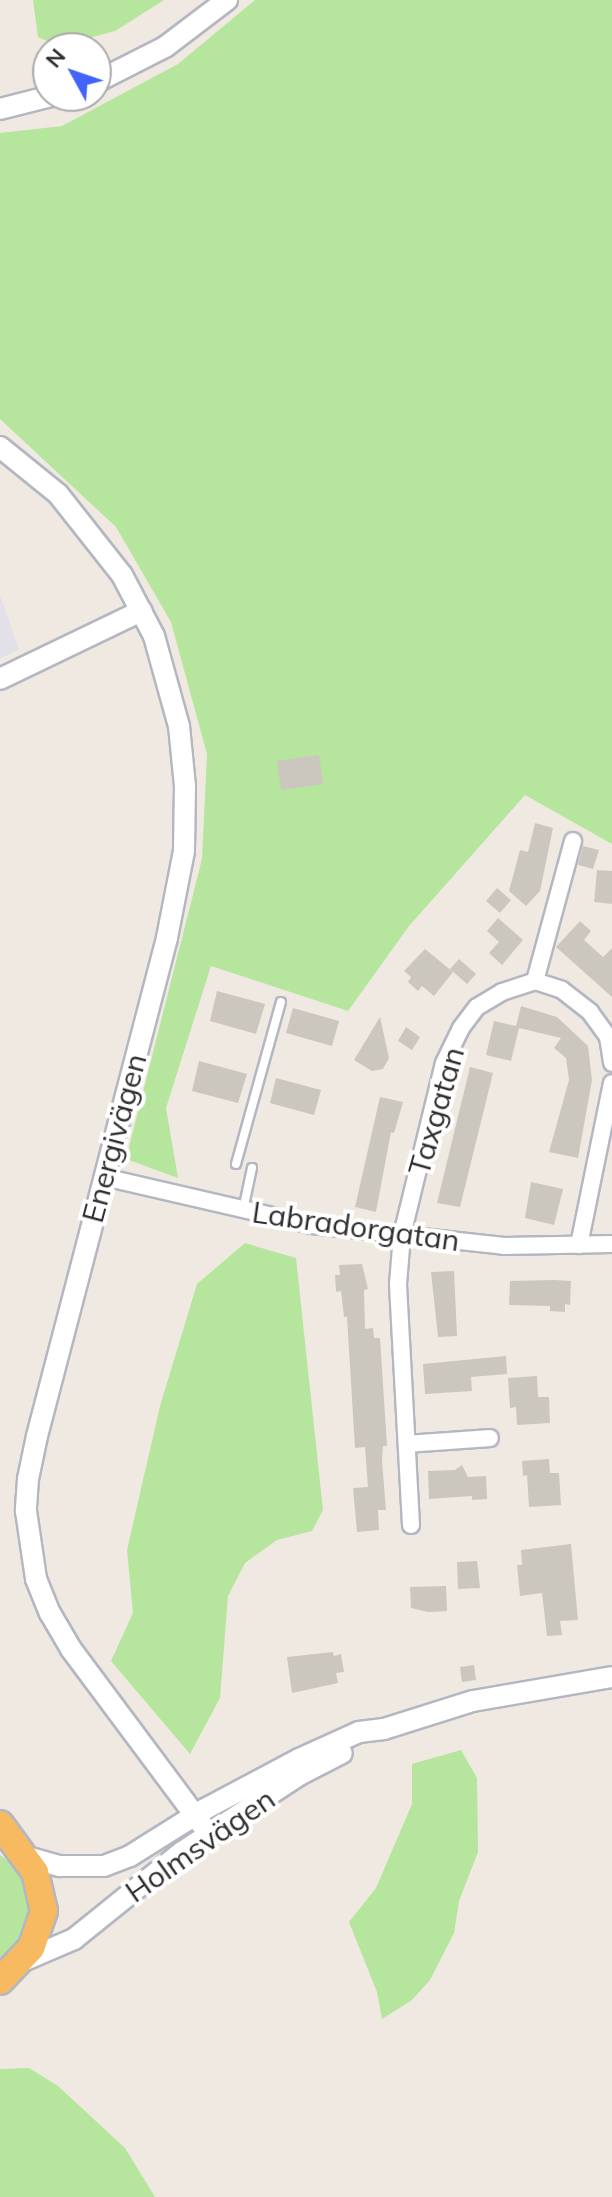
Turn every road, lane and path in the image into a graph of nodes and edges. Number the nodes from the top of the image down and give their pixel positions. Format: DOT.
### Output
graph roads {
  1 [pos="227,0"];
  2 [pos="112,74"];
  3 [pos="32,101"];
  4 [pos="0,109"];
  5 [pos="0,447"];
  6 [pos="141,611"];
  7 [pos="0,679"];
  8 [pos="573,841"];
  9 [pos="535,981"];
  10 [pos="281,1002"];
  11 [pos="612,1063"];
  12 [pos="612,1083"];
  13 [pos="236,1164"];
  14 [pos="252,1168"];
  15 [pos="104,1177"];
  16 [pos="243,1211"];
  17 [pos="402,1235"];
  18 [pos="612,1244"];
  19 [pos="579,1245"];
  20 [pos="490,1438"];
  21 [pos="407,1444"];
  22 [pos="411,1525"];
  23 [pos="612,1677"];
  24 [pos="384,1729"];
  25 [pos="195,1814"];
  26 [pos="0,1824"];
  27 [pos="209,1834"];
  28 [pos="14,1848"];
  29 [pos="7,1972"];
  1 -- 2 [label="street"];
  3 -- 4 [label="street"];
  5 -- 6 [label="street, Energivägen"];
  6 -- 7 [label="street"];
  6 -- 15 [label="street, Energivägen"];
  8 -- 9 [label="street"];
  9 -- 11 [label="street"];
  9 -- 17 [label="street, Taxgatan"];
  10 -- 13 [label="lane, Labradorgatan"];
  12 -- 19 [label="street"];
  14 -- 16 [label="lane"];
  15 -- 16 [label="street, Labradorgatan"];
  15 -- 25 [label="street, Energivägen"];
  16 -- 17 [label="street, Labradorgatan"];
  17 -- 19 [label="street, Labradorgatan"];
  17 -- 21 [label="street, Taxgatan"];
  18 -- 19 [label="street, Labradorgatan"];
  20 -- 21 [label="street"];
  21 -- 22 [label="street, Taxgatan"];
  23 -- 24 [label="street, Holmsvägen"];
  24 -- 25 [label="street, Holmsvägen"];
  24 -- 27 [label="street, Holmsvägen"];
  25 -- 27 [label="street, Energivägen"];
  25 -- 28 [label="street, Holmsvägen"];
  26 -- 28 [label="highway"];
  27 -- 29 [label="street, Holmsvägen"];
  28 -- 29 [label="highway"];
}
